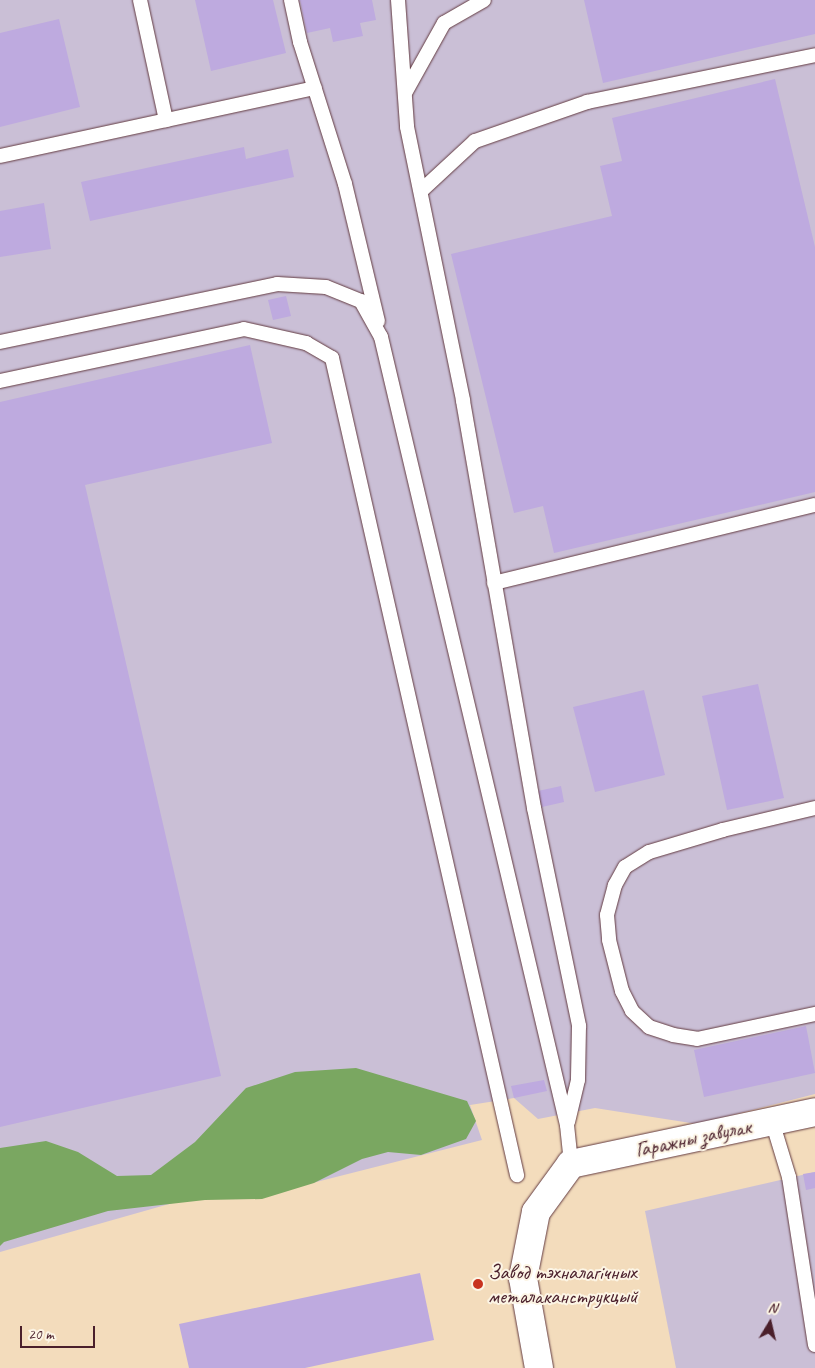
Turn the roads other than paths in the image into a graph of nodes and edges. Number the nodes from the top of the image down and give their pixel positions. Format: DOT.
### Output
graph roads {
  1 [pos="140,0"];
  2 [pos="291,0"];
  3 [pos="398,0"];
  4 [pos="484,0"];
  5 [pos="815,55"];
  6 [pos="314,88"];
  7 [pos="405,93"];
  8 [pos="166,120"];
  9 [pos="0,156"];
  10 [pos="422,190"];
  11 [pos="382,337"];
  12 [pos="0,342"];
  13 [pos="0,381"];
  14 [pos="815,505"];
  15 [pos="494,583"];
  16 [pos="815,808"];
  17 [pos="815,1014"];
  18 [pos="815,1112"];
  19 [pos="772,1121"];
  20 [pos="567,1125"];
  21 [pos="571,1164"];
  22 [pos="517,1175"];
  23 [pos="815,1344"];
  24 [pos="539,1368"];
  1 -- 8 [label="lane"];
  2 -- 6 [label="lane"];
  3 -- 7 [label="lane"];
  4 -- 7 [label="lane"];
  5 -- 10 [label="lane"];
  6 -- 8 [label="lane"];
  6 -- 11 [label="lane"];
  7 -- 10 [label="lane"];
  8 -- 9 [label="lane"];
  10 -- 15 [label="lane"];
  11 -- 12 [label="lane"];
  11 -- 20 [label="lane"];
  13 -- 22 [label="lane"];
  14 -- 15 [label="lane"];
  15 -- 20 [label="lane"];
  16 -- 17 [label="lane"];
  18 -- 19 [label="street, Гаражны завулак"];
  19 -- 21 [label="street, Гаражны завулак"];
  19 -- 23 [label="lane"];
  20 -- 21 [label="lane"];
  21 -- 24 [label="street"];
}
